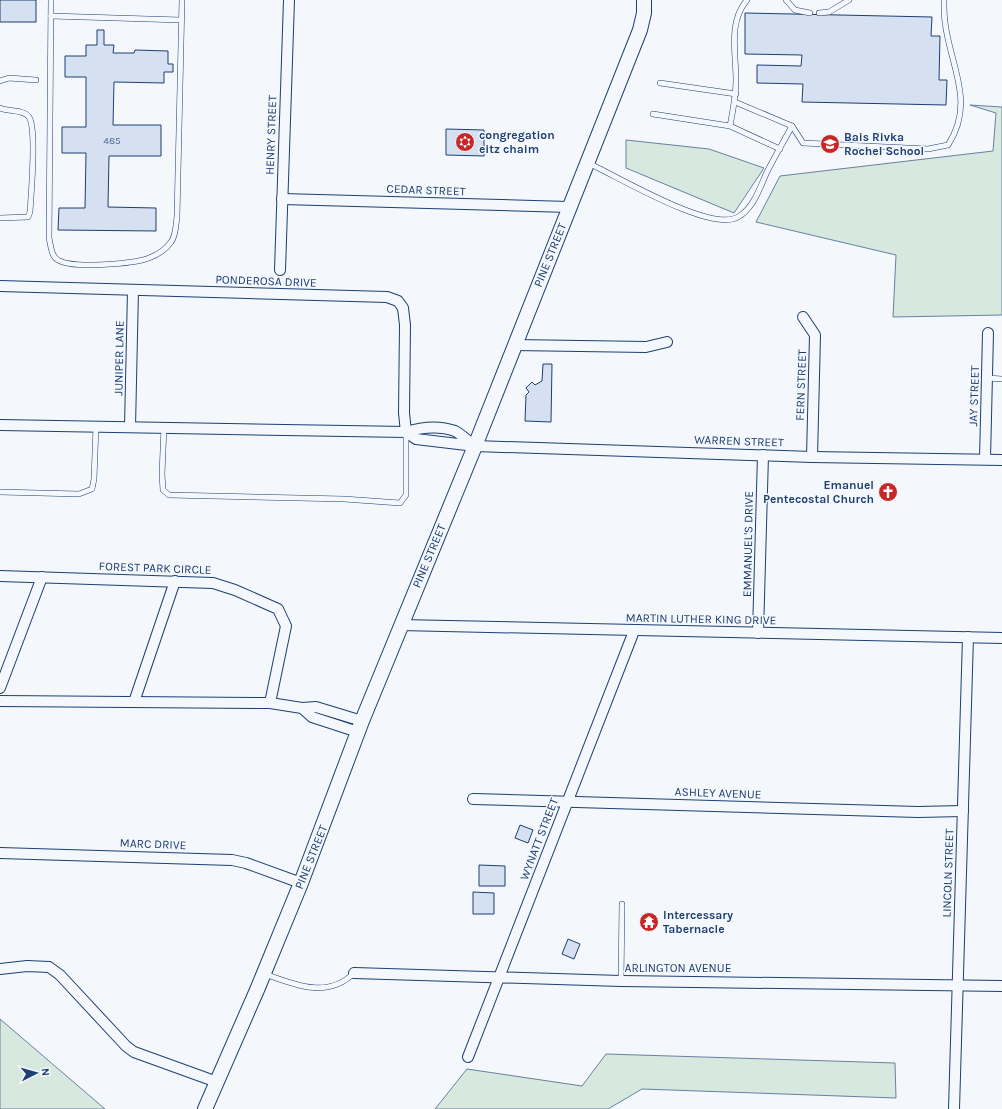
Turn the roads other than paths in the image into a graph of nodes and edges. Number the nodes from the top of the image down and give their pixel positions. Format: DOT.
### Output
graph roads {
  1 [pos="51,0"];
  2 [pos="182,0"];
  3 [pos="288,0"];
  4 [pos="644,0"];
  5 [pos="747,0"];
  6 [pos="786,0"];
  7 [pos="849,0"];
  8 [pos="944,0"];
  9 [pos="810,13"];
  10 [pos="818,13"];
  11 [pos="51,16"];
  12 [pos="181,20"];
  13 [pos="0,80"];
  14 [pos="36,80"];
  15 [pos="660,83"];
  16 [pos="736,94"];
  17 [pos="735,102"];
  18 [pos="0,108"];
  19 [pos="653,114"];
  20 [pos="730,126"];
  21 [pos="792,126"];
  22 [pos="780,149"];
  23 [pos="587,163"];
  24 [pos="282,199"];
  25 [pos="569,207"];
  26 [pos="0,218"];
  27 [pos="280,270"];
  28 [pos="0,286"];
  29 [pos="133,290"];
  30 [pos="803,318"];
  31 [pos="988,333"];
  32 [pos="667,342"];
  33 [pos="514,346"];
  34 [pos="987,378"];
  35 [pos="1002,379"];
  36 [pos="0,425"];
  37 [pos="96,426"];
  38 [pos="130,427"];
  39 [pos="164,427"];
  40 [pos="406,432"];
  41 [pos="474,446"];
  42 [pos="763,455"];
  43 [pos="812,457"];
  44 [pos="985,459"];
  45 [pos="1002,460"];
  46 [pos="0,492"];
  47 [pos="0,576"];
  48 [pos="42,577"];
  49 [pos="175,581"];
  50 [pos="400,625"];
  51 [pos="634,631"];
  52 [pos="758,633"];
  53 [pos="968,637"];
  54 [pos="1002,638"];
  55 [pos="0,688"];
  56 [pos="0,701"];
  57 [pos="134,702"];
  58 [pos="270,703"];
  59 [pos="360,727"];
  60 [pos="473,799"];
  61 [pos="568,801"];
  62 [pos="962,811"];
  63 [pos="0,853"];
  64 [pos="301,882"];
  65 [pos="622,904"];
  66 [pos="0,969"];
  67 [pos="264,973"];
  68 [pos="354,973"];
  69 [pos="499,977"];
  70 [pos="621,981"];
  71 [pos="958,984"];
  72 [pos="1002,986"];
  73 [pos="468,1057"];
  74 [pos="217,1082"];
  75 [pos="205,1109"];
  76 [pos="954,1109"];
  1 -- 11 [label="lane"];
  2 -- 12 [label="lane"];
  3 -- 24 [label="street, HENRY STREET"];
  4 -- 23 [label="street, PINE STREET"];
  5 -- 16 [label="lane"];
  6 -- 9 [label="lane"];
  7 -- 10 [label="lane"];
  8 -- 21 [label="lane"];
  11 -- 12 [label="lane"];
  11 -- 12 [label="lane"];
  13 -- 14 [label="lane"];
  15 -- 16 [label="lane"];
  16 -- 17 [label="lane"];
  17 -- 20 [label="lane"];
  17 -- 21 [label="lane"];
  18 -- 26 [label="lane"];
  19 -- 20 [label="lane"];
  20 -- 22 [label="lane"];
  21 -- 22 [label="lane"];
  22 -- 23 [label="lane"];
  23 -- 25 [label="street, PINE STREET"];
  24 -- 25 [label="street, CEDAR STREET"];
  24 -- 27 [label="street, HENRY STREET"];
  25 -- 33 [label="street, PINE STREET"];
  28 -- 29 [label="street, PONDEROSA DRIVE"];
  29 -- 38 [label="street, JUNIPER LANE"];
  29 -- 40 [label="street, PONDEROSA DRIVE"];
  30 -- 43 [label="street, FERN STREET"];
  31 -- 34 [label="street, JAY STREET"];
  32 -- 33 [label="street"];
  33 -- 41 [label="street, PINE STREET"];
  34 -- 35 [label="lane"];
  34 -- 44 [label="street, JAY STREET"];
  36 -- 37 [label="street"];
  37 -- 38 [label="street"];
  37 -- 46 [label="lane"];
  38 -- 39 [label="street"];
  39 -- 40 [label="street"];
  39 -- 40 [label="lane"];
  40 -- 41 [label="street"];
  41 -- 42 [label="street, WARREN STREET"];
  41 -- 50 [label="street, PINE STREET"];
  42 -- 43 [label="street, WARREN STREET"];
  42 -- 52 [label="street, EMMANUEL'S DRIVE"];
  43 -- 44 [label="street, WARREN STREET"];
  44 -- 45 [label="street, WARREN STREET"];
  47 -- 48 [label="street, FOREST PARK CIRCLE"];
  48 -- 49 [label="street, FOREST PARK CIRCLE"];
  48 -- 55 [label="street"];
  49 -- 57 [label="street"];
  49 -- 58 [label="street, FOREST PARK CIRCLE"];
  50 -- 51 [label="street, MARTIN LUTHER KING DRIVE"];
  50 -- 59 [label="street, PINE STREET"];
  51 -- 52 [label="street, MARTIN LUTHER KING DRIVE"];
  51 -- 61 [label="street, WYNATT STREET"];
  52 -- 53 [label="street, MARTIN LUTHER KING DRIVE"];
  53 -- 54 [label="street, MARTIN LUTHER KING DRIVE"];
  53 -- 62 [label="street, LINCOLN STREET"];
  56 -- 57 [label="street"];
  57 -- 58 [label="street"];
  58 -- 59 [label="street"];
  59 -- 64 [label="street, PINE STREET"];
  60 -- 61 [label="street, ASHLEY AVENUE"];
  61 -- 62 [label="street, ASHLEY AVENUE"];
  61 -- 69 [label="street, WYNATT STREET"];
  62 -- 71 [label="street, LINCOLN STREET"];
  63 -- 64 [label="street, MARC DRIVE"];
  64 -- 67 [label="street, PINE STREET"];
  65 -- 70 [label="lane"];
  66 -- 74 [label="street"];
  67 -- 68 [label="lane"];
  67 -- 74 [label="street, PINE STREET"];
  68 -- 69 [label="street, ARLINGTON AVENUE"];
  69 -- 70 [label="street, ARLINGTON AVENUE"];
  69 -- 73 [label="street, WYNATT STREET"];
  70 -- 71 [label="street, ARLINGTON AVENUE"];
  71 -- 72 [label="street, ARLINGTON AVENUE"];
  71 -- 76 [label="street, LINCOLN STREET"];
  74 -- 75 [label="street, PINE STREET"];
}
